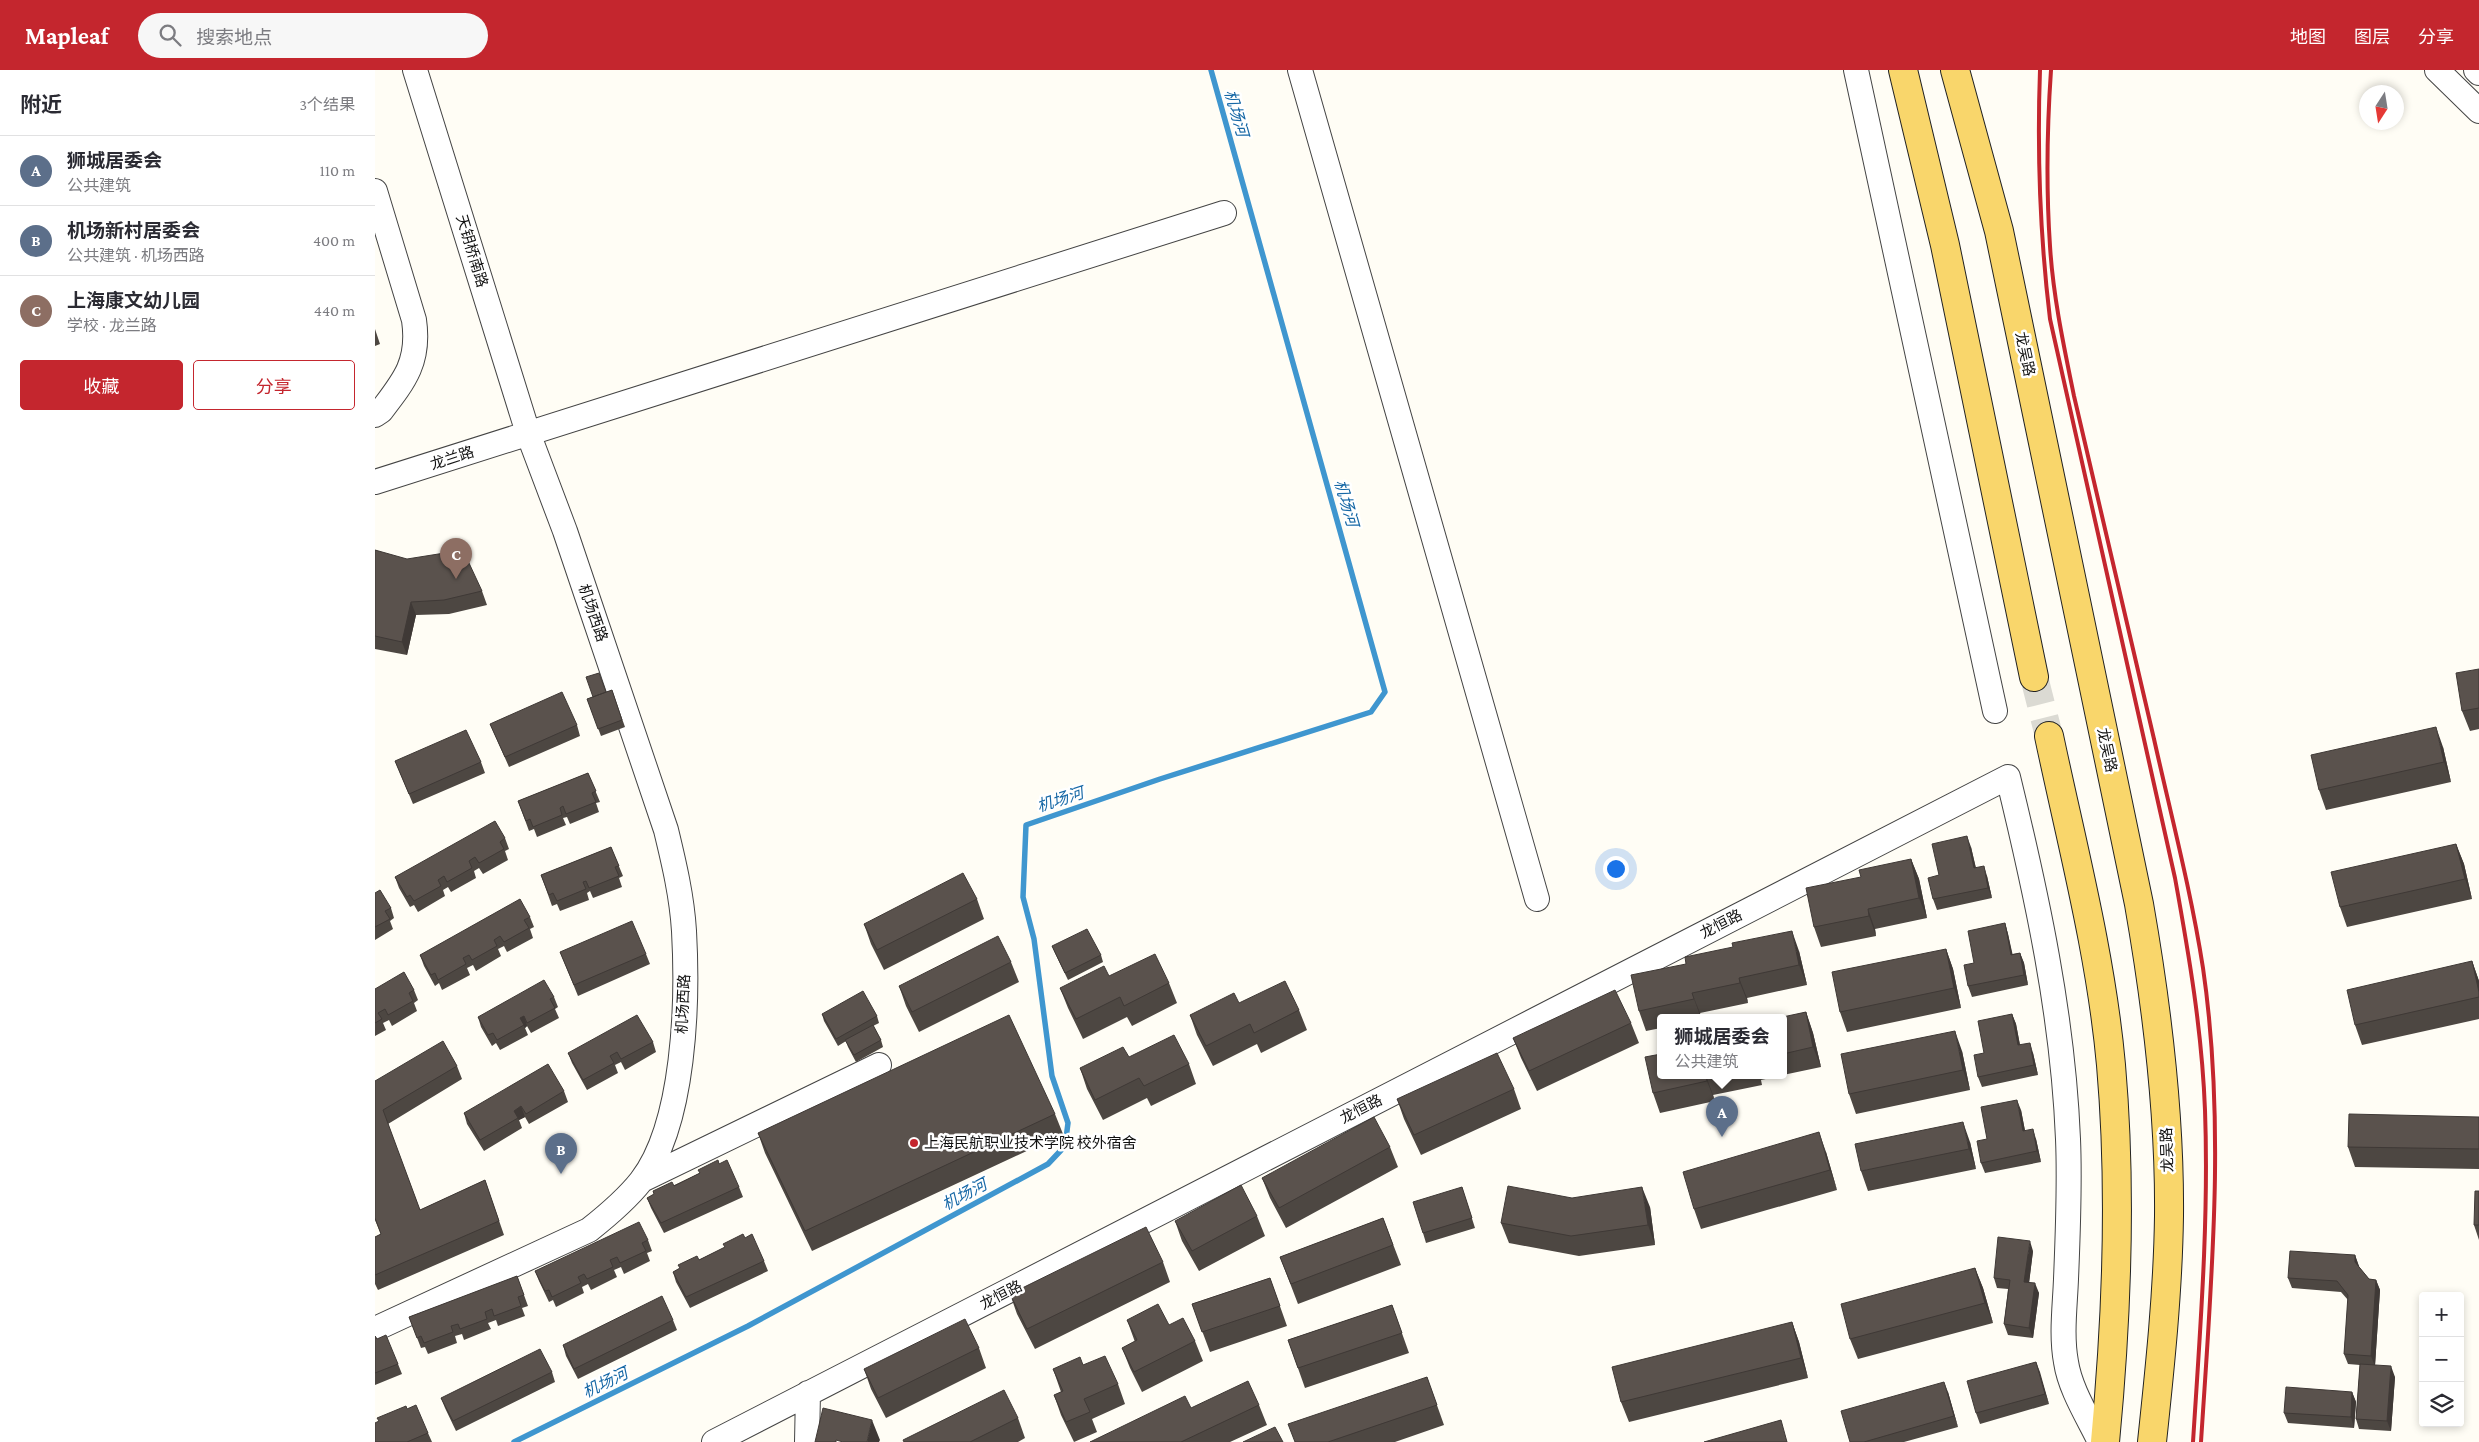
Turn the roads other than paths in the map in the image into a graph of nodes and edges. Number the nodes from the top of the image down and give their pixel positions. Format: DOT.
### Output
graph roads {
  1 [pos="415,70"];
  2 [pos="1300,70"];
  3 [pos="1856,70"];
  4 [pos="1903,70"];
  5 [pos="1955,70"];
  6 [pos="2437,70"];
  7 [pos="2475,70"];
  8 [pos="2479,73"];
  9 [pos="2479,111"];
  10 [pos="375,191"];
  11 [pos="1224,213"];
  12 [pos="375,415"];
  13 [pos="528,432"];
  14 [pos="375,482"];
  15 [pos="565,530"];
  16 [pos="2034,676"];
  17 [pos="1995,711"];
  18 [pos="2049,736"];
  19 [pos="1537,899"];
  20 [pos="879,1065"];
  21 [pos="642,1180"];
  22 [pos="375,1329"];
  23 [pos="808,1393"];
  24 [pos="714,1442"];
  25 [pos="807,1442"];
  26 [pos="2100,1442"];
  27 [pos="2105,1442"];
  28 [pos="2152,1442"];
  1 -- 13 [label="street, 天钥桥南路"];
  2 -- 19 [label="street"];
  3 -- 17 [label="street"];
  4 -- 16 [label="main road"];
  5 -- 28 [label="main road, 龙吴路"];
  6 -- 9 [label="street"];
  7 -- 8 [label="street"];
  10 -- 12 [label="street"];
  11 -- 13 [label="street, 龙兰路"];
  13 -- 14 [label="street, 龙兰路"];
  13 -- 15 [label="street, 天钥桥南路"];
  15 -- 21 [label="street, 机场西路"];
  18 -- 27 [label="main road"];
  20 -- 21 [label="street"];
  21 -- 22 [label="street, 机场西路"];
  23 -- 24 [label="street, 龙恒路"];
  23 -- 25 [label="street"];
  23 -- 26 [label="street, 龙恒路"];
}
